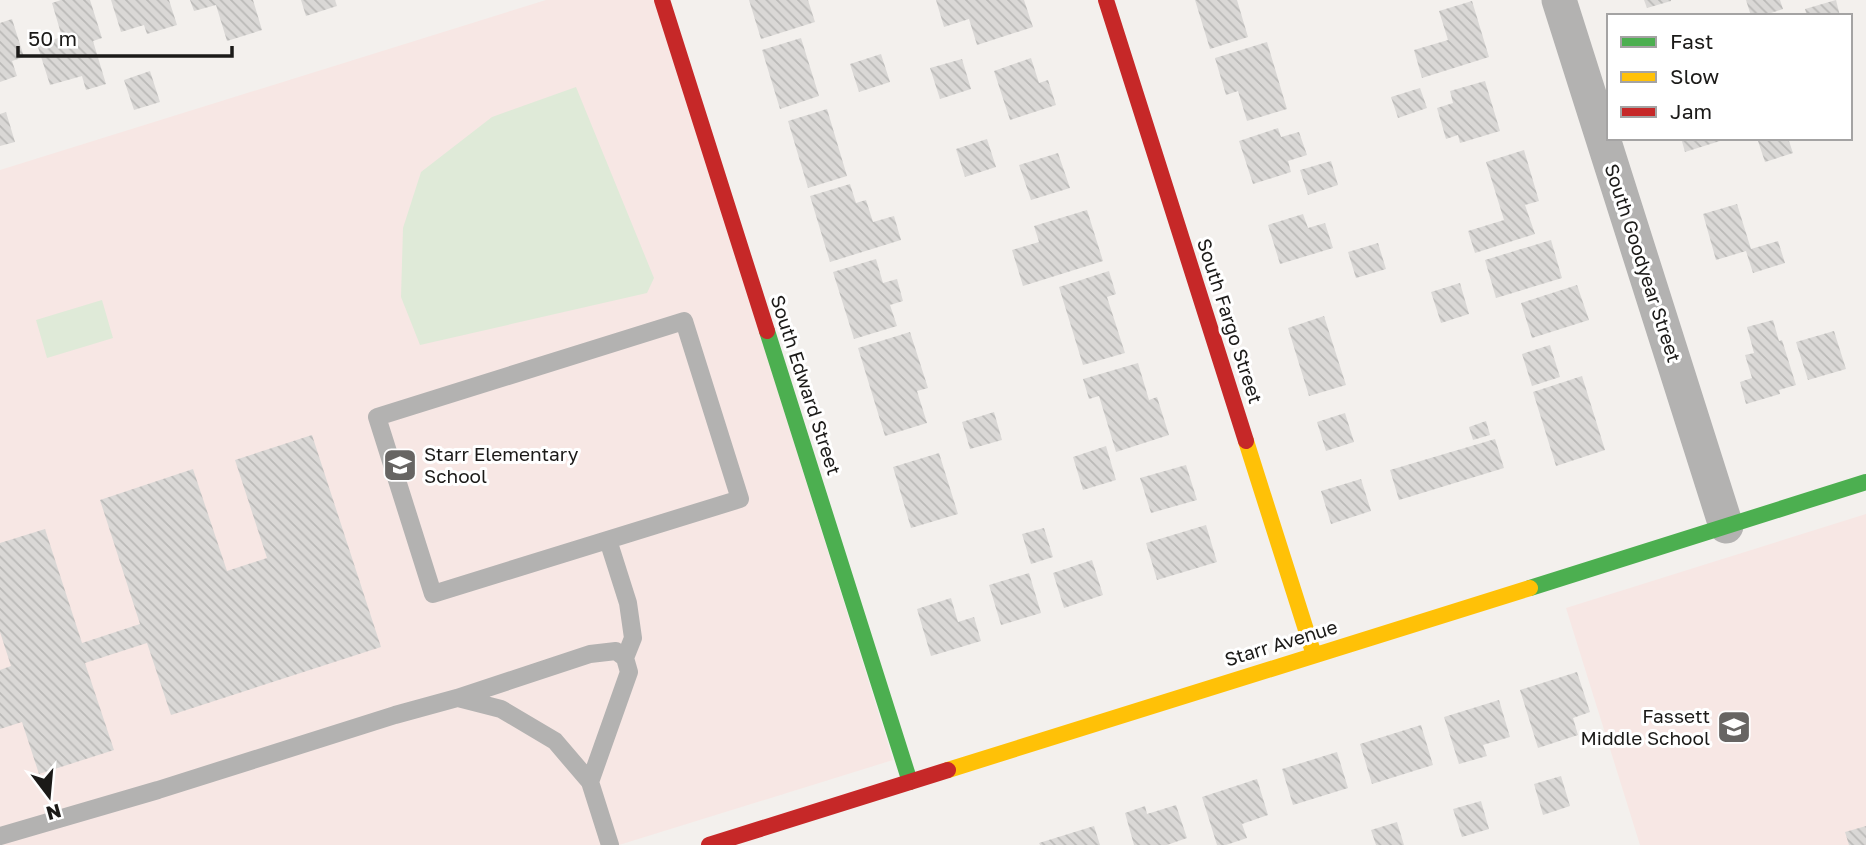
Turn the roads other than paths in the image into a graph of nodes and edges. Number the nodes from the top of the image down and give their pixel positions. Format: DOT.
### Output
graph roads {
  1 [pos="662,0"];
  2 [pos="1106,0"];
  3 [pos="1559,0"];
  4 [pos="1866,482"];
  5 [pos="1726,526"];
  6 [pos="608,540"];
  7 [pos="1314,655"];
  8 [pos="625,658"];
  9 [pos="457,698"];
  10 [pos="590,782"];
  11 [pos="910,782"];
  12 [pos="0,836"];
  13 [pos="610,845"];
  14 [pos="709,845"];
  1 -- 11 [label="street, South Edward Street"];
  2 -- 7 [label="street, South Fargo Street"];
  3 -- 5 [label="street, South Goodyear Street"];
  4 -- 5 [label="street, Starr Avenue"];
  5 -- 7 [label="street, Starr Avenue"];
  6 -- 6 [label="lane"];
  6 -- 8 [label="lane"];
  7 -- 11 [label="street, Starr Avenue"];
  8 -- 9 [label="lane"];
  8 -- 10 [label="lane"];
  9 -- 10 [label="lane"];
  9 -- 12 [label="lane"];
  10 -- 13 [label="lane"];
  11 -- 14 [label="street, Starr Avenue"];
}
